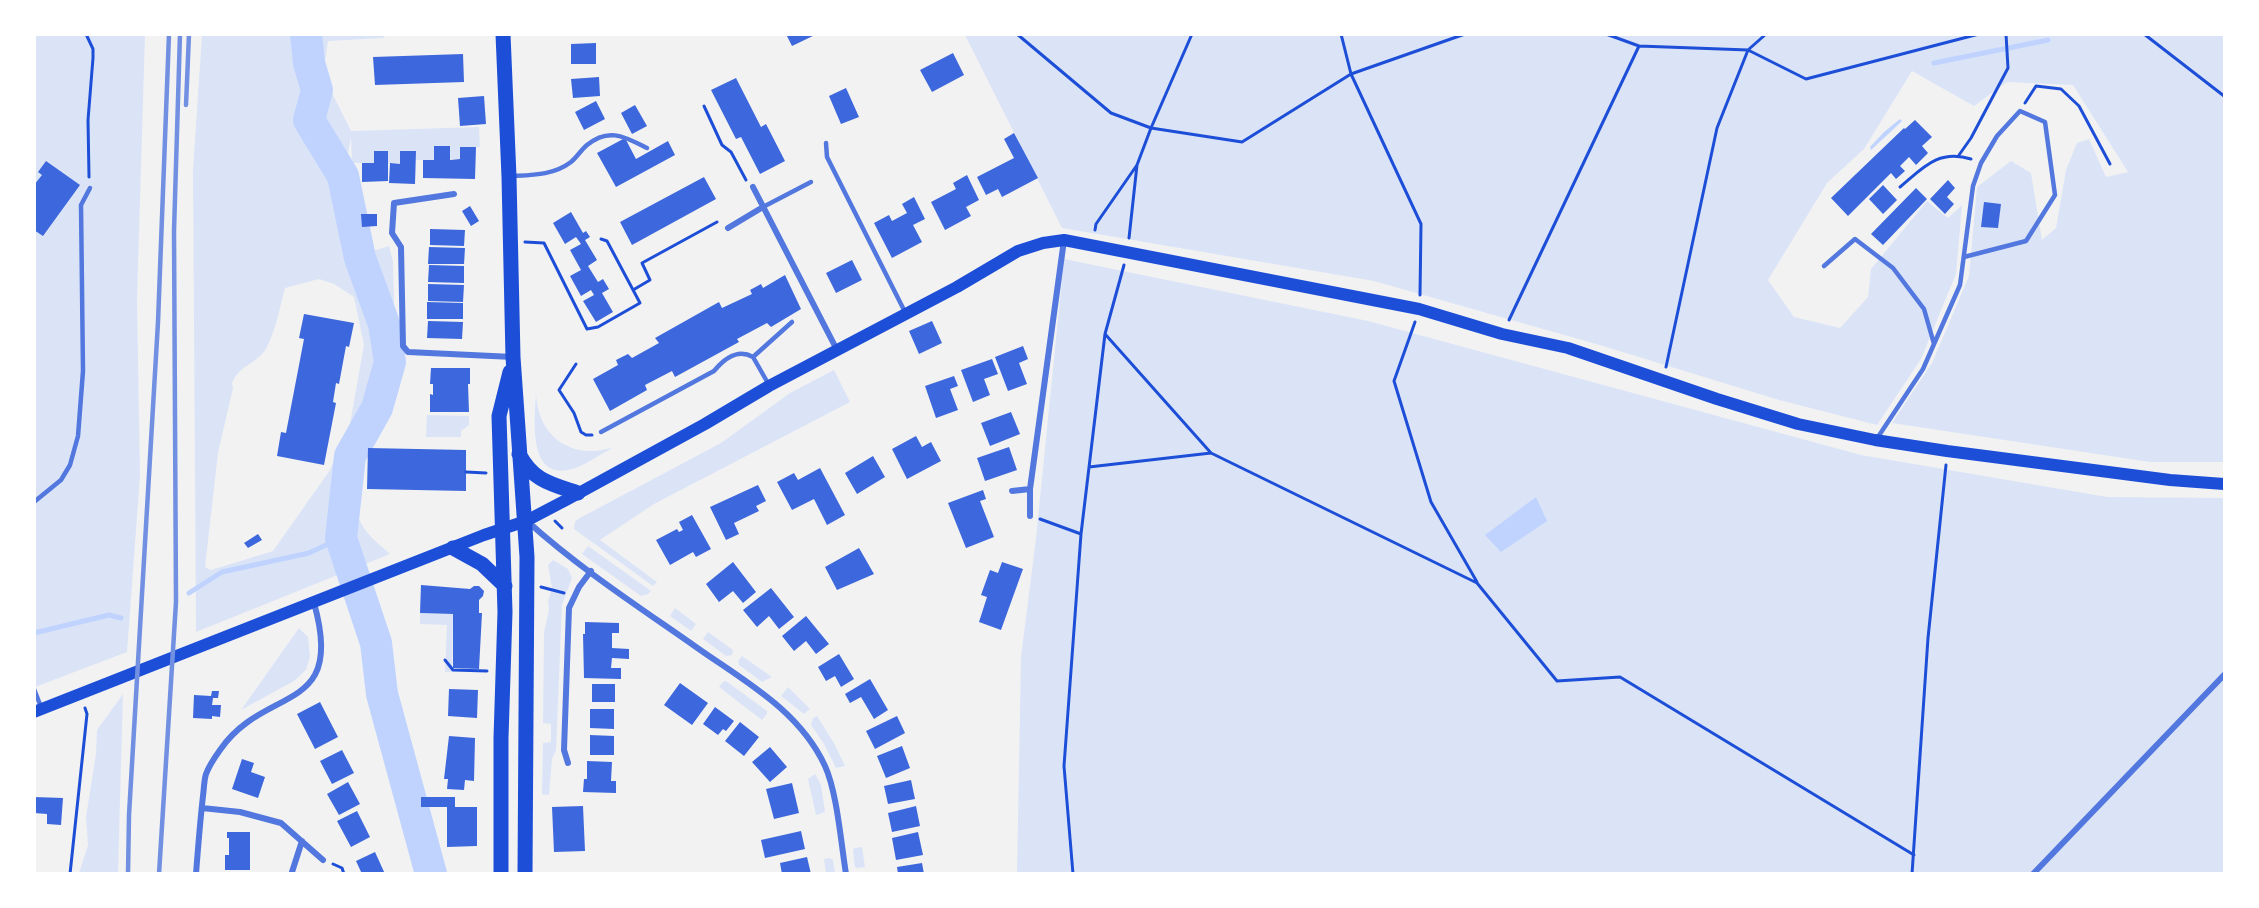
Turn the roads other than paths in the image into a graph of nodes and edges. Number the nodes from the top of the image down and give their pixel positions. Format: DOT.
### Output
graph roads {
  1 [pos="503,34"];
  2 [pos="826,143"];
  3 [pos="647,148"];
  4 [pos="509,177"];
  5 [pos="811,182"];
  6 [pos="753,187"];
  7 [pos="90,188"];
  8 [pos="454,194"];
  9 [pos="763,207"];
  10 [pos="728,228"];
  11 [pos="1064,240"];
  12 [pos="1964,257"];
  13 [pos="1824,266"];
  14 [pos="906,314"];
  15 [pos="792,322"];
  16 [pos="1934,344"];
  17 [pos="837,350"];
  18 [pos="513,357"];
  19 [pos="753,357"];
  20 [pos="769,386"];
  21 [pos="602,432"];
  22 [pos="1875,440"];
  23 [pos="519,454"];
  24 [pos="2224,484"];
  25 [pos="1030,489"];
  26 [pos="1012,491"];
  27 [pos="578,493"];
  28 [pos="34,502"];
  29 [pos="1030,516"];
  30 [pos="526,521"];
  31 [pos="503,529"];
  32 [pos="453,548"];
  33 [pos="591,571"];
  34 [pos="505,586"];
  35 [pos="315,603"];
  36 [pos="2224,675"];
  37 [pos="34,689"];
  38 [pos="38,711"];
  39 [pos="568,763"];
  40 [pos="202,808"];
  41 [pos="302,841"];
  42 [pos="322,860"];
  43 [pos="292,872"];
  44 [pos="196,873"];
  45 [pos="501,873"];
  46 [pos="525,873"];
  47 [pos="846,873"];
  48 [pos="2032,873"];
  1 -- 4 [label="main road"];
  2 -- 14 [label="lane"];
  3 -- 4 [label="lane"];
  4 -- 18 [label="main road"];
  5 -- 9 [label="lane"];
  6 -- 9 [label="street"];
  7 -- 28 [label="lane"];
  8 -- 18 [label="street"];
  9 -- 10 [label="street"];
  9 -- 17 [label="street"];
  11 -- 14 [label="main road"];
  11 -- 22 [label="main road"];
  11 -- 25 [label="street"];
  12 -- 12 [label="lane"];
  12 -- 16 [label="lane"];
  13 -- 16 [label="lane"];
  14 -- 17 [label="main road"];
  15 -- 19 [label="lane"];
  16 -- 22 [label="lane"];
  17 -- 20 [label="main road"];
  18 -- 23 [label="main road"];
  18 -- 31 [label="main road"];
  19 -- 20 [label="lane"];
  19 -- 21 [label="lane"];
  20 -- 27 [label="main road"];
  22 -- 24 [label="main road"];
  23 -- 27 [label="main road"];
  23 -- 30 [label="main road"];
  25 -- 26 [label="street"];
  25 -- 29 [label="street"];
  27 -- 30 [label="main road"];
  30 -- 31 [label="main road"];
  30 -- 33 [label="street"];
  30 -- 46 [label="main road"];
  31 -- 32 [label="main road"];
  31 -- 34 [label="main road"];
  32 -- 34 [label="main road"];
  32 -- 35 [label="main road"];
  33 -- 39 [label="street"];
  33 -- 47 [label="street"];
  34 -- 45 [label="main road"];
  35 -- 38 [label="main road"];
  35 -- 40 [label="street"];
  36 -- 48 [label="street"];
  37 -- 38 [label="lane"];
  40 -- 41 [label="street"];
  40 -- 44 [label="street"];
  41 -- 42 [label="street"];
  41 -- 43 [label="street"];
}
